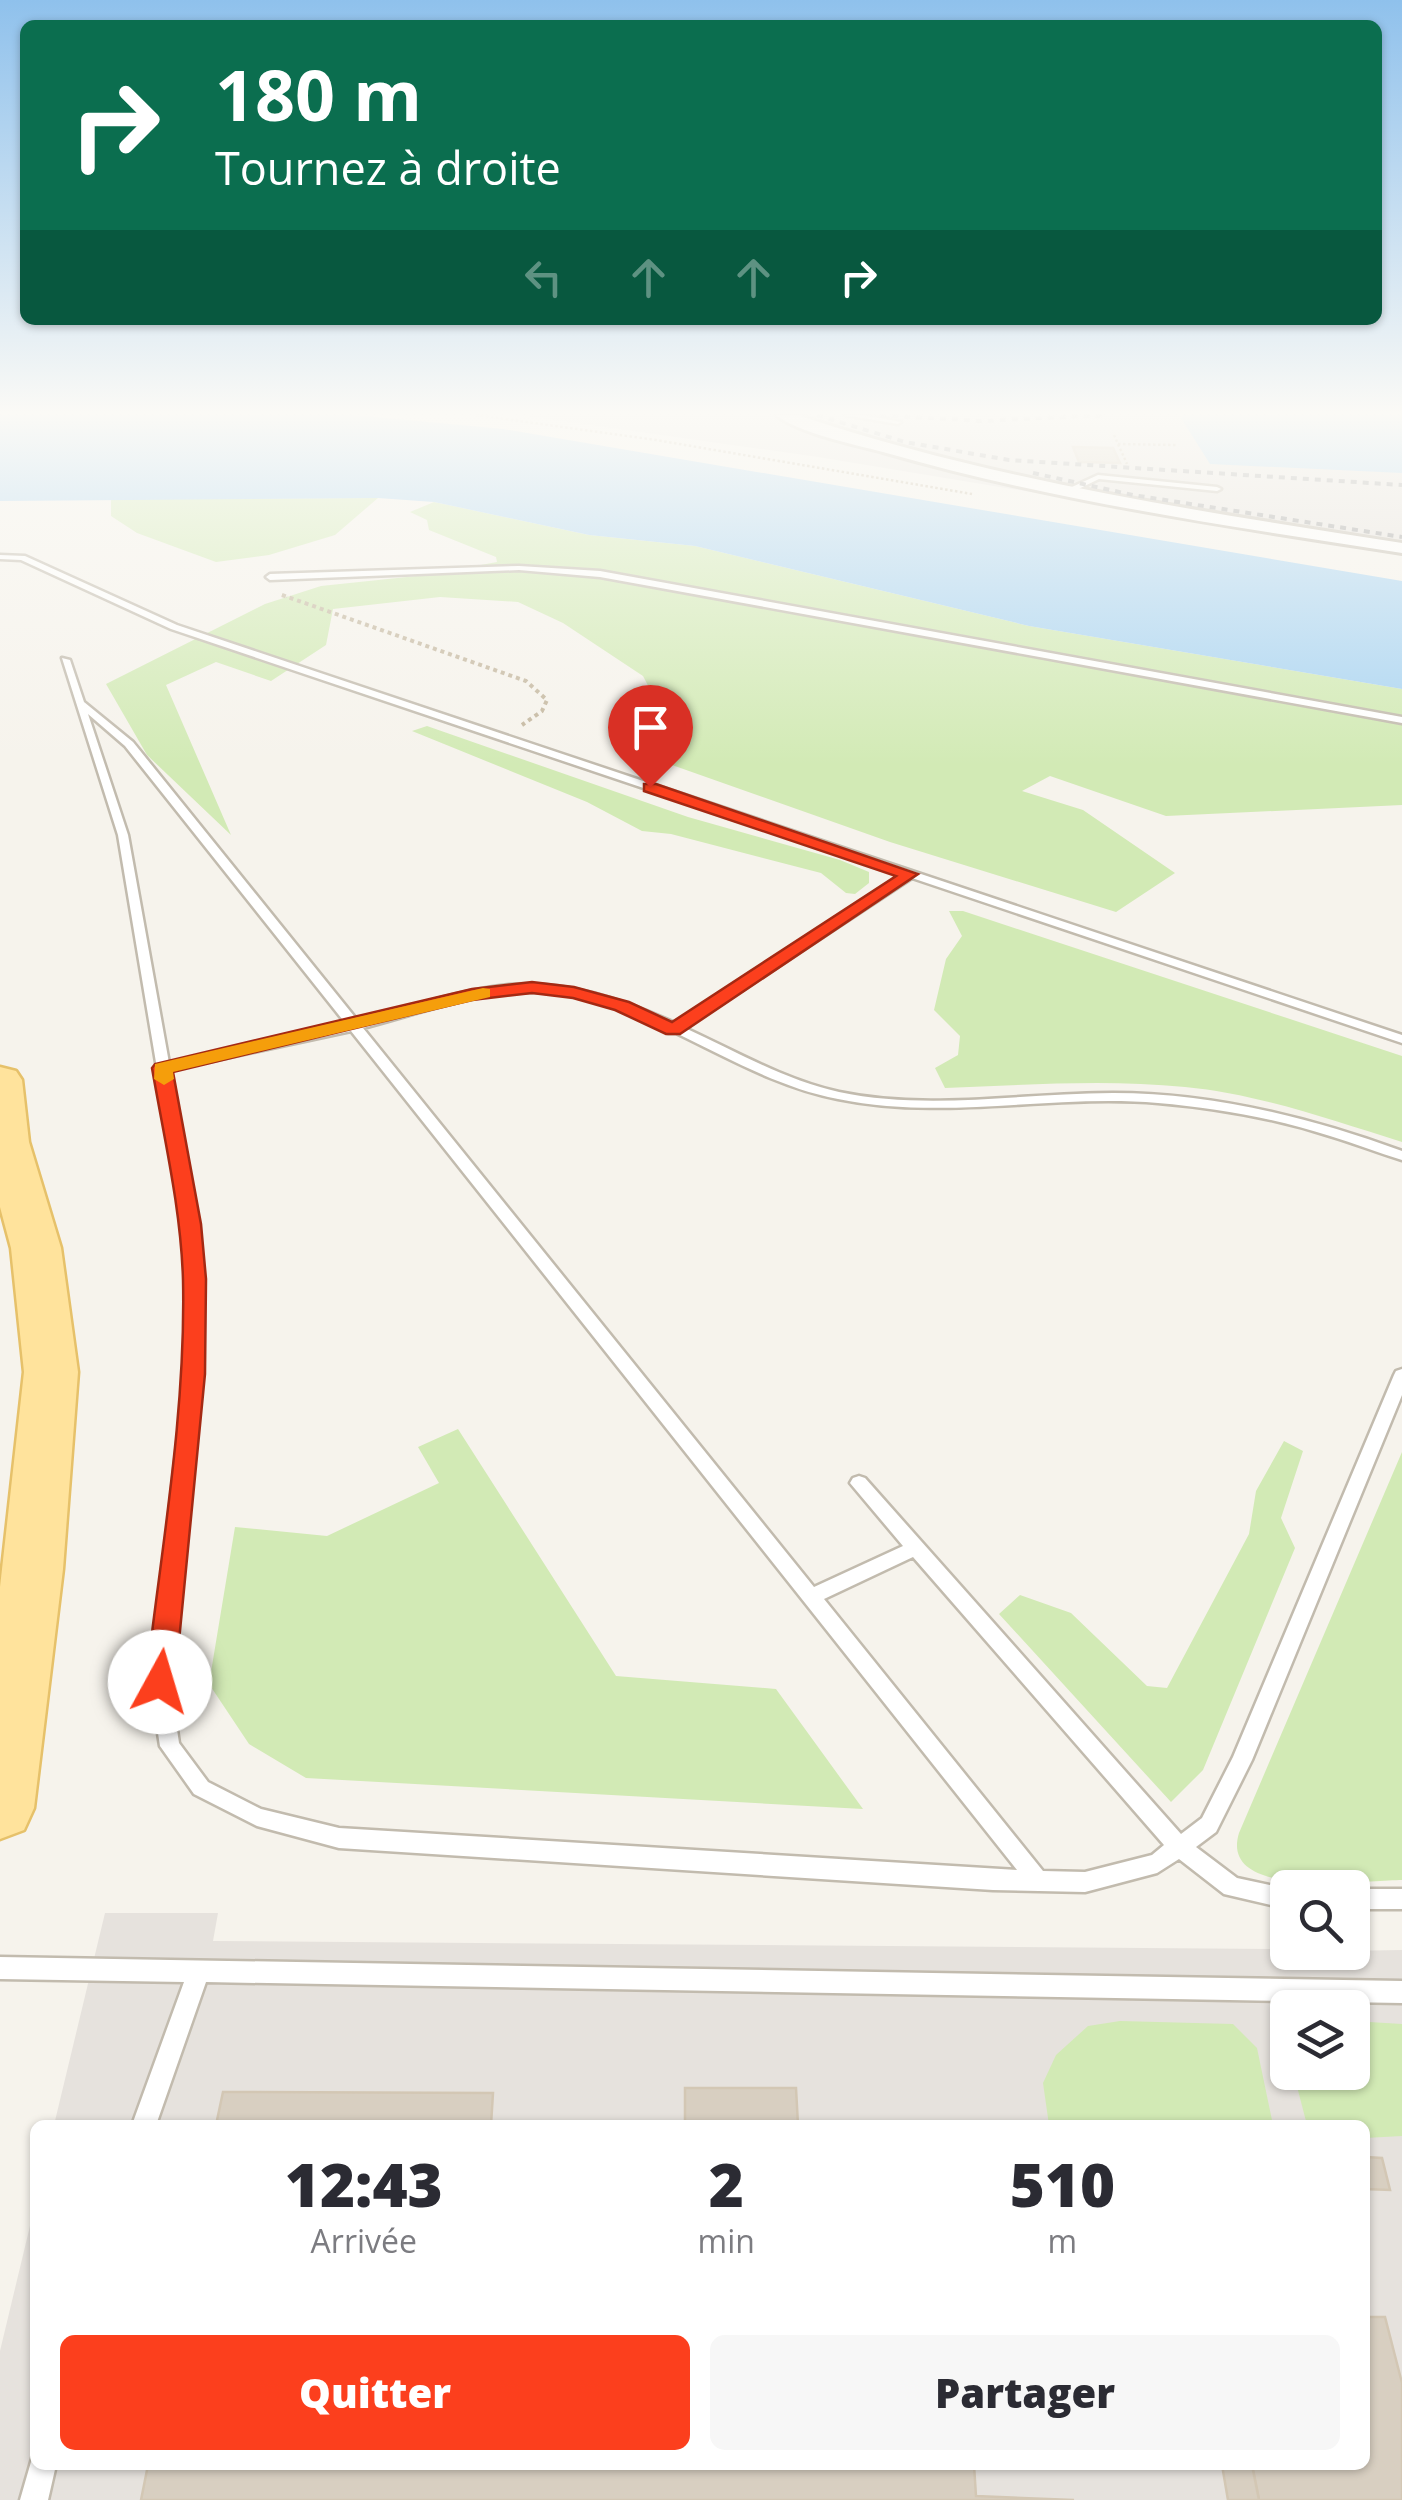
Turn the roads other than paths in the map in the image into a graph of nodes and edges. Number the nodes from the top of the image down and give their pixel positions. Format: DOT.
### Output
graph roads {
  1 [pos="1304,532"];
  2 [pos="1402,548"];
  3 [pos="0,557"];
  4 [pos="270,577"];
  5 [pos="65,660"];
  6 [pos="82,704"];
  7 [pos="1402,720"];
  8 [pos="909,874"];
  9 [pos="354,1026"];
  10 [pos="673,1030"];
  11 [pos="1402,1039"];
  12 [pos="162,1068"];
  13 [pos="0,1080"];
  14 [pos="1402,1156"];
  15 [pos="1402,1374"];
  16 [pos="859,1483"];
  17 [pos="916,1548"];
  18 [pos="810,1598"];
  19 [pos="0,1808"];
  20 [pos="1178,1847"];
  21 [pos="1038,1881"];
  22 [pos="1270,1894"];
  23 [pos="1370,1899"];
  24 [pos="1402,1900"];
  25 [pos="0,1968"];
  26 [pos="200,1971"];
  27 [pos="1402,1992"];
  28 [pos="146,2120"];
  29 [pos="42,2470"];
  30 [pos="34,2500"];
  1 -- 2 [label="street"];
  3 -- 8 [label="lane"];
  4 -- 7 [label="lane"];
  5 -- 6 [label="lane"];
  6 -- 9 [label="lane"];
  6 -- 12 [label="lane"];
  8 -- 10 [label="lane"];
  8 -- 11 [label="lane"];
  9 -- 10 [label="lane"];
  9 -- 12 [label="lane"];
  9 -- 18 [label="lane"];
  10 -- 14 [label="lane"];
  12 -- 21 [label="lane"];
  13 -- 19 [label="main road"];
  15 -- 20 [label="lane"];
  16 -- 17 [label="lane"];
  17 -- 18 [label="lane"];
  17 -- 20 [label="lane"];
  18 -- 21 [label="lane"];
  20 -- 21 [label="lane"];
  20 -- 22 [label="lane"];
  23 -- 24 [label="lane"];
  25 -- 26 [label="lane"];
  26 -- 27 [label="lane"];
  26 -- 28 [label="lane"];
  29 -- 30 [label="lane"];
}
